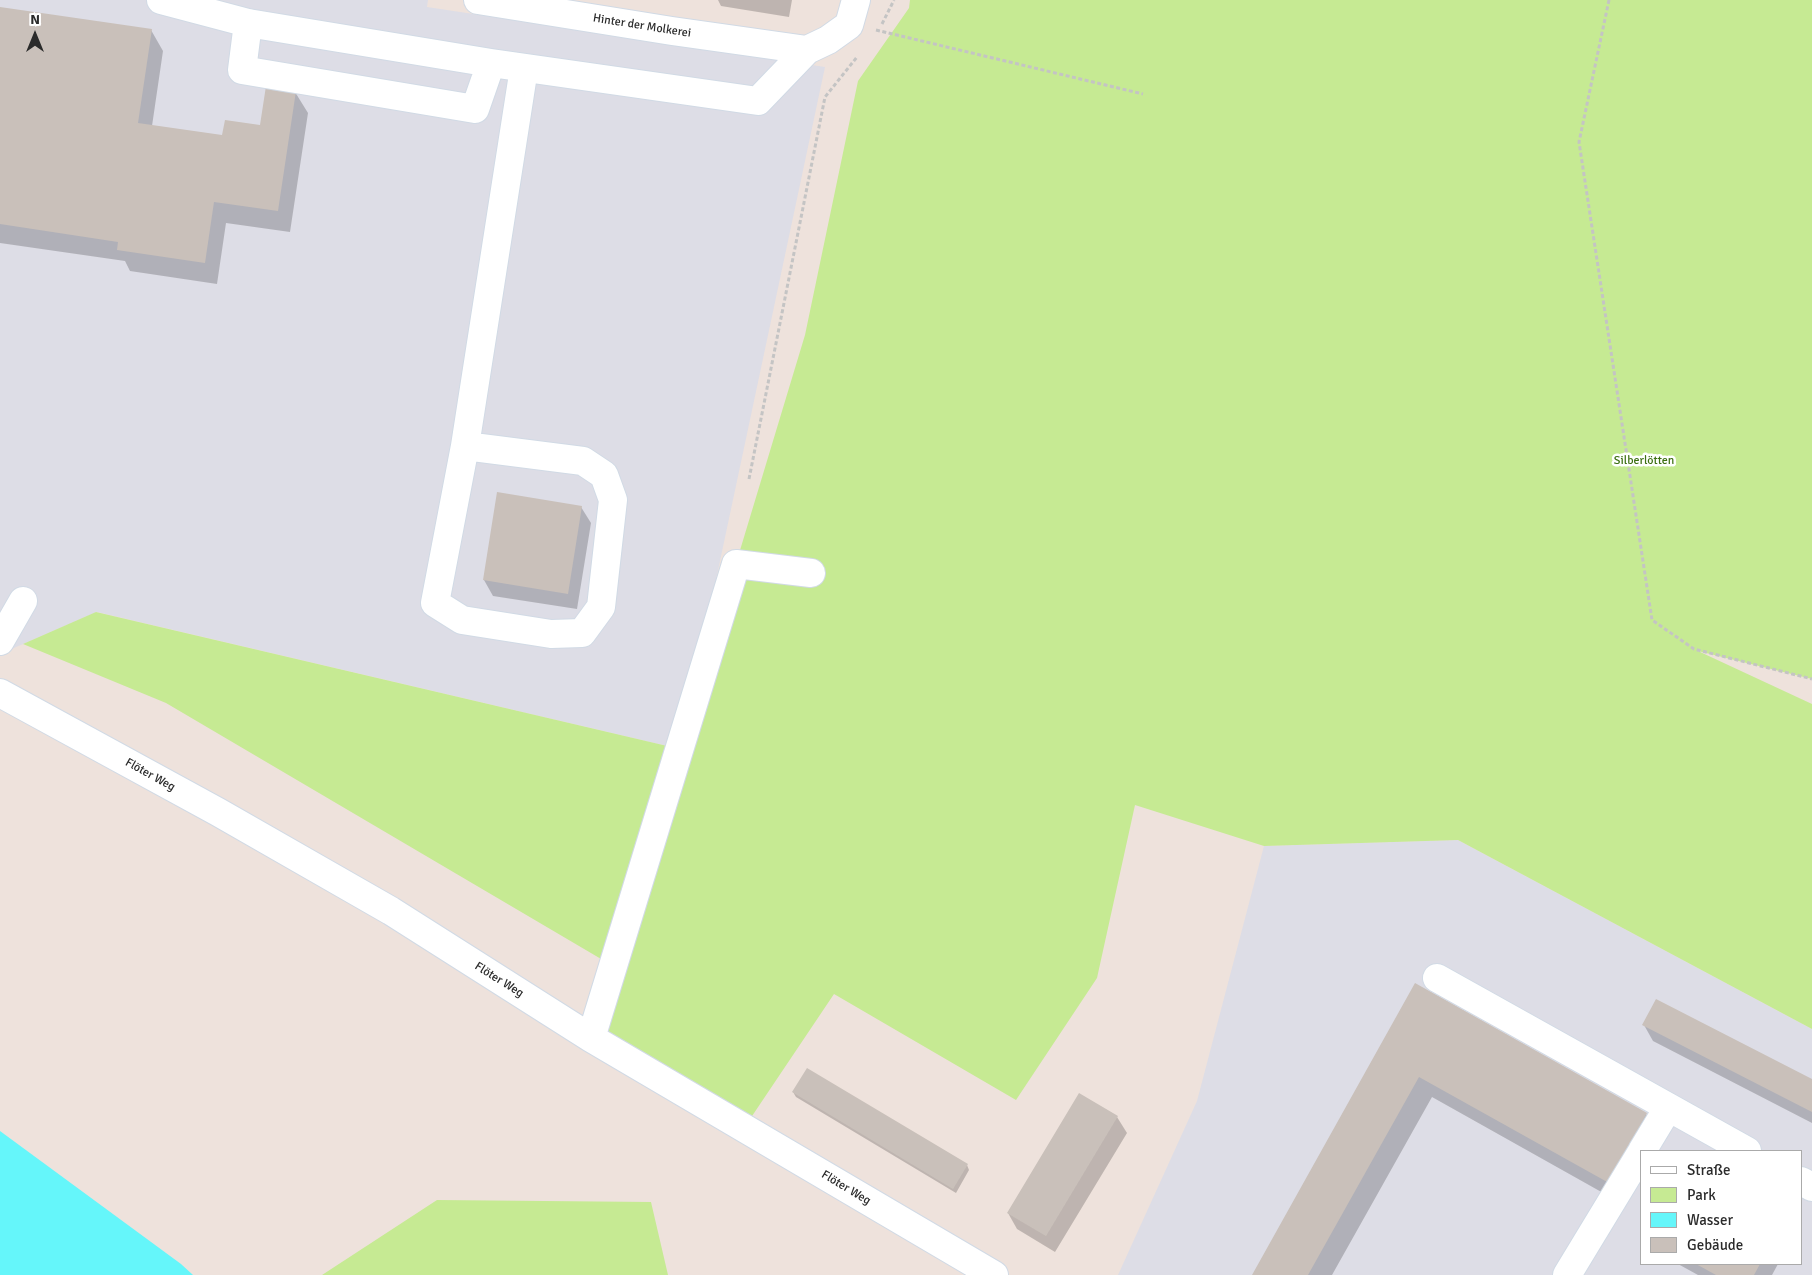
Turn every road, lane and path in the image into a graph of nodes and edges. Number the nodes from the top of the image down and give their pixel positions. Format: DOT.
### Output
graph roads {
  1 [pos="161,0"];
  2 [pos="478,0"];
  3 [pos="856,0"];
  4 [pos="894,0"];
  5 [pos="1609,0"];
  6 [pos="248,23"];
  7 [pos="879,30"];
  8 [pos="873,38"];
  9 [pos="807,50"];
  10 [pos="861,52"];
  11 [pos="491,63"];
  12 [pos="524,68"];
  13 [pos="1143,94"];
  14 [pos="465,446"];
  15 [pos="749,478"];
  16 [pos="810,573"];
  17 [pos="23,601"];
  18 [pos="0,641"];
  19 [pos="1812,679"];
  20 [pos="0,693"];
  21 [pos="1437,978"];
  22 [pos="591,1038"];
  23 [pos="1668,1108"];
  24 [pos="1642,1150"];
  25 [pos="1745,1150"];
  26 [pos="1640,1154"];
  27 [pos="994,1275"];
  28 [pos="1567,1275"];
  1 -- 6 [label="street"];
  2 -- 9 [label="street, Hinter der Molkerei"];
  3 -- 9 [label="street"];
  4 -- 7 [label="path"];
  5 -- 19 [label="path"];
  6 -- 11 [label="street"];
  6 -- 11 [label="street"];
  7 -- 8 [label="path"];
  7 -- 13 [label="path"];
  9 -- 12 [label="street"];
  10 -- 15 [label="path"];
  11 -- 12 [label="street"];
  12 -- 14 [label="street"];
  14 -- 14 [label="street"];
  16 -- 22 [label="street"];
  17 -- 18 [label="street"];
  20 -- 22 [label="street, Flöter Weg"];
  21 -- 23 [label="street"];
  22 -- 27 [label="street, Flöter Weg"];
  23 -- 24 [label="street"];
  23 -- 25 [label="street"];
  26 -- 28 [label="street"];
}
